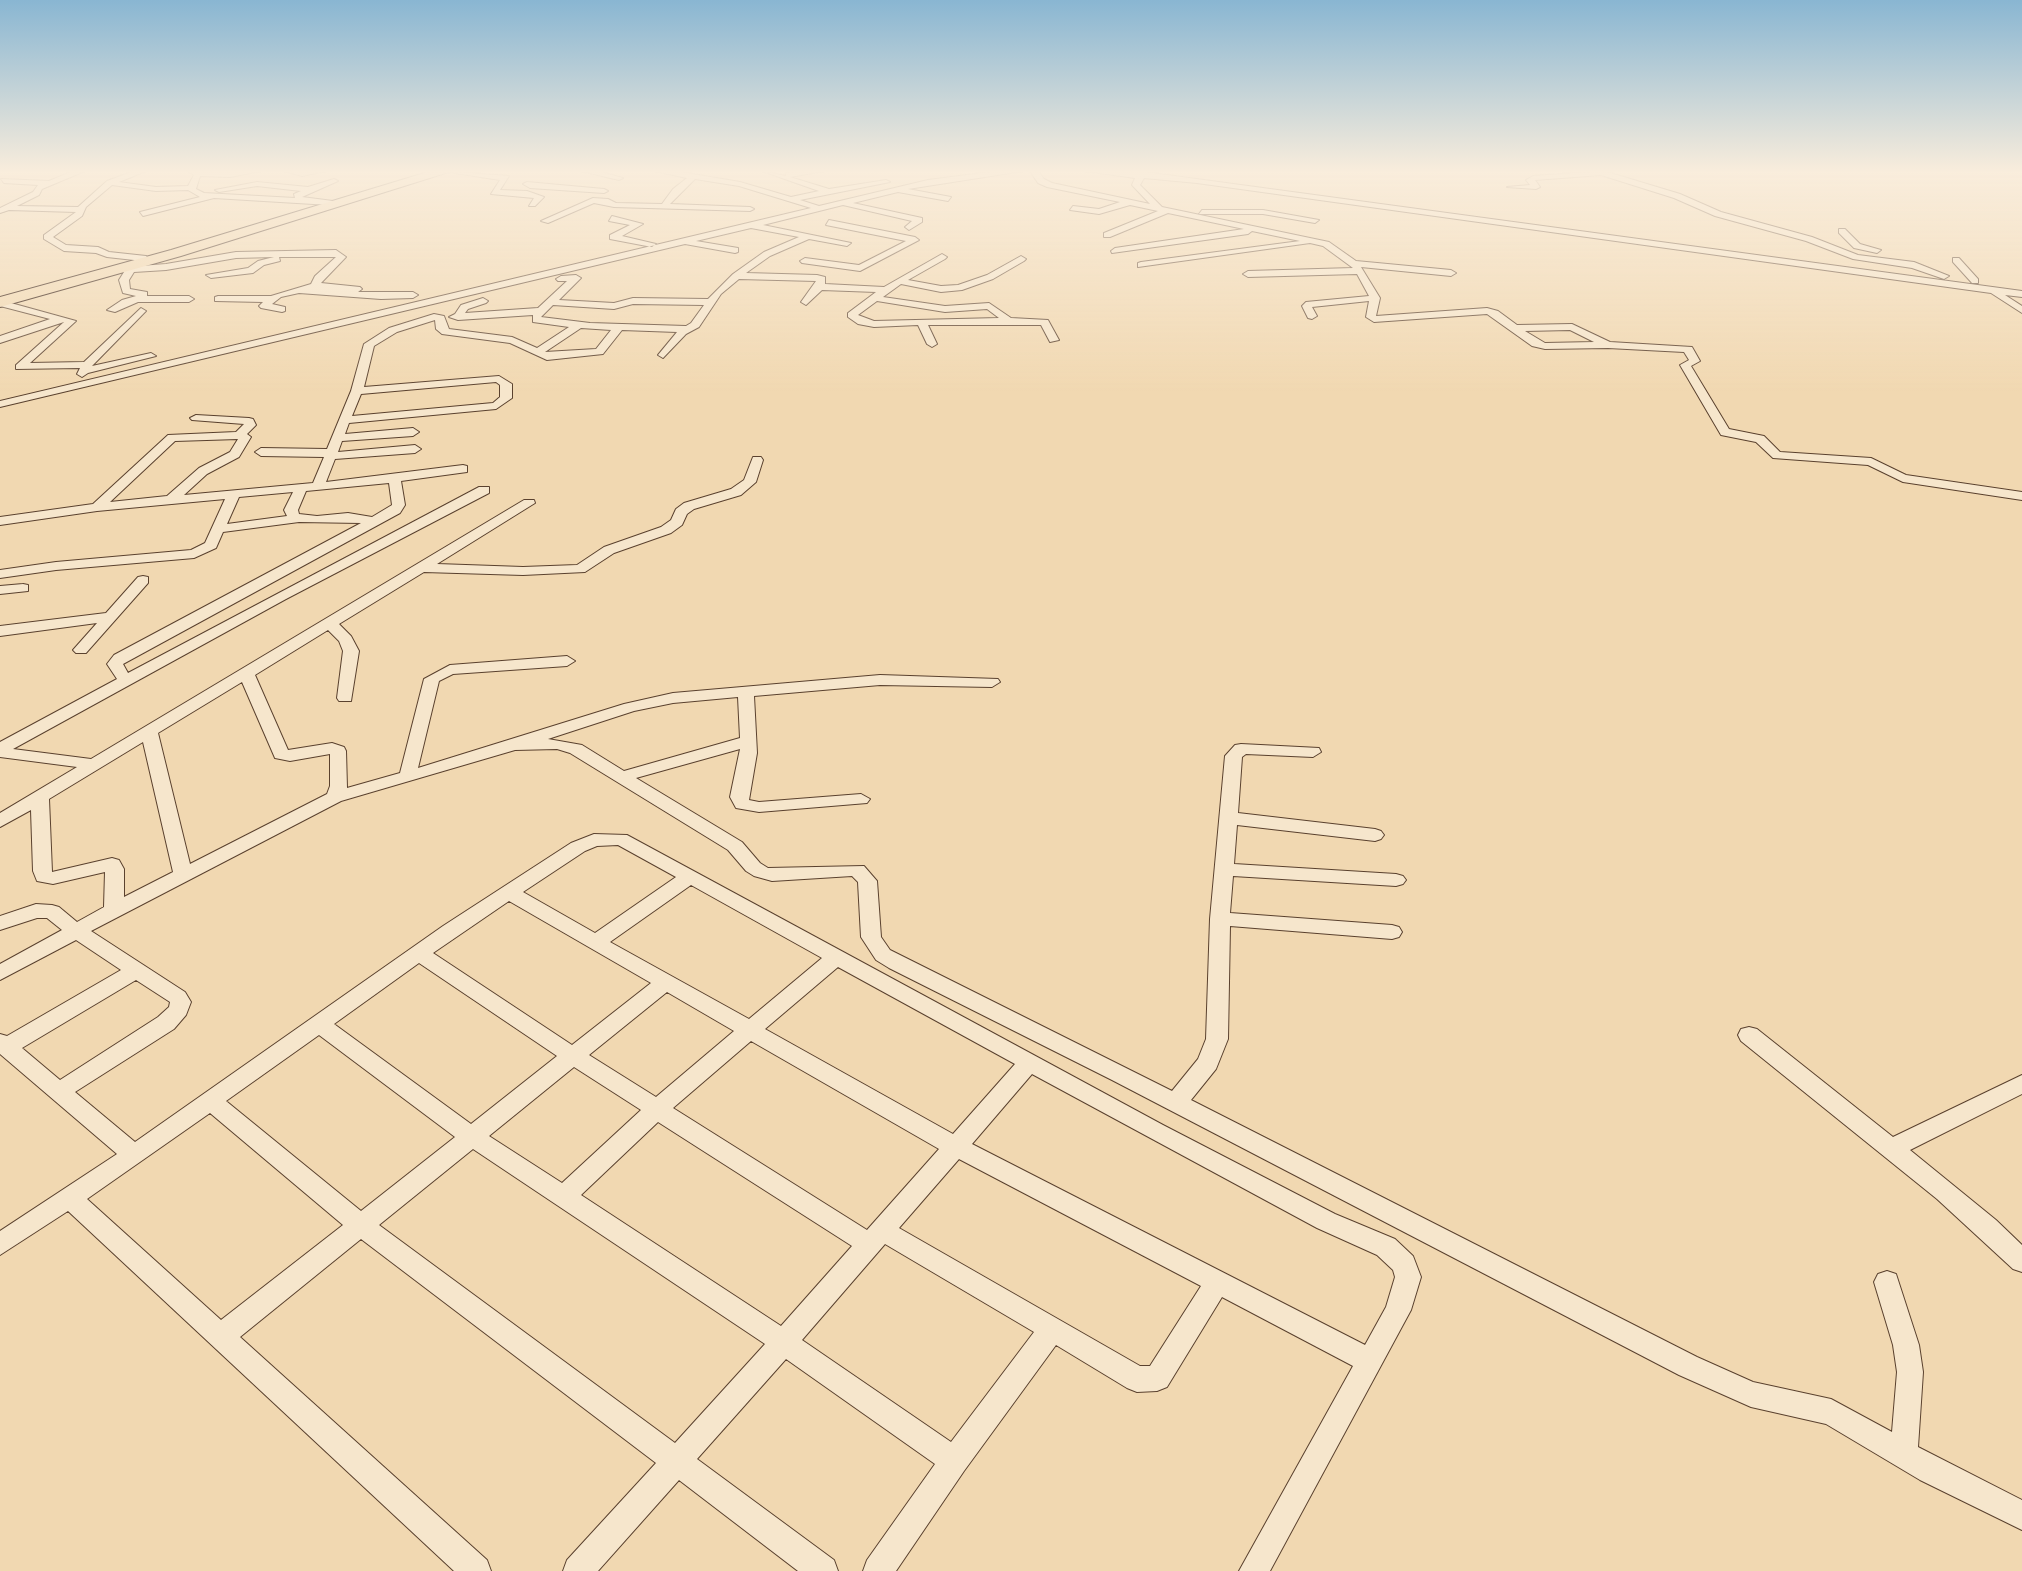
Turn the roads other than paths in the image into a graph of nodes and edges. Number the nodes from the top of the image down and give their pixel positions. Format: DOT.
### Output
graph roads {
  1 [pos="58,244"];
  2 [pos="190,244"];
  3 [pos="207,244"];
  4 [pos="661,244"];
  5 [pos="668,244"];
  6 [pos="703,244"];
  7 [pos="789,244"];
  8 [pos="844,244"];
  9 [pos="907,244"];
  10 [pos="1165,244"];
  11 [pos="1302,244"];
  12 [pos="1323,244"];
  13 [pos="1663,244"];
  14 [pos="1823,244"];
  15 [pos="1855,244"];
  16 [pos="665,245"];
  17 [pos="736,250"];
  18 [pos="1115,251"];
  19 [pos="942,257"];
  20 [pos="143,258"];
  21 [pos="290,258"];
  22 [pos="1021,260"];
  23 [pos="1956,260"];
  24 [pos="1141,265"];
  25 [pos="839,267"];
  26 [pos="1357,267"];
  27 [pos="1921,267"];
  28 [pos="123,270"];
  29 [pos="1451,273"];
  30 [pos="1248,274"];
  31 [pos="211,275"];
  32 [pos="910,275"];
  33 [pos="736,276"];
  34 [pos="899,281"];
  35 [pos="1975,281"];
  36 [pos="820,282"];
  37 [pos="318,286"];
  38 [pos="965,286"];
  39 [pos="356,289"];
  40 [pos="1990,289"];
  41 [pos="884,290"];
  42 [pos="302,291"];
  43 [pos="2022,294"];
  44 [pos="413,295"];
  45 [pos="873,298"];
  46 [pos="1375,298"];
  47 [pos="189,299"];
  48 [pos="218,299"];
  49 [pos="273,299"];
  50 [pos="0,301"];
  51 [pos="551,302"];
  52 [pos="709,302"];
  53 [pos="806,302"];
  54 [pos="140,305"];
  55 [pos="415,306"];
  56 [pos="282,309"];
  57 [pos="112,310"];
  58 [pos="2022,310"];
  59 [pos="541,311"];
  60 [pos="1312,316"];
  61 [pos="437,317"];
  62 [pos="458,317"];
  63 [pos="61,318"];
  64 [pos="1009,321"];
  65 [pos="921,323"];
  66 [pos="579,325"];
  67 [pos="618,328"];
  68 [pos="1514,328"];
  69 [pos="686,329"];
  70 [pos="0,340"];
  71 [pos="1054,340"];
  72 [pos="932,344"];
  73 [pos="1608,345"];
  74 [pos="536,353"];
  75 [pos="663,355"];
  76 [pos="151,356"];
  77 [pos="84,368"];
  78 [pos="84,385"];
  79 [pos="357,391"];
  80 [pos="0,404"];
  81 [pos="196,418"];
  82 [pos="347,420"];
  83 [pos="414,432"];
  84 [pos="239,435"];
  85 [pos="339,438"];
  86 [pos="415,449"];
  87 [pos="261,452"];
  88 [pos="331,454"];
  89 [pos="757,460"];
  90 [pos="463,469"];
  91 [pos="394,478"];
  92 [pos="318,485"];
  93 [pos="302,487"];
  94 [pos="484,490"];
  95 [pos="234,494"];
  96 [pos="2022,496"];
  97 [pos="170,500"];
  98 [pos="529,503"];
  99 [pos="97,507"];
  100 [pos="298,518"];
  101 [pos="0,520"];
  102 [pos="372,521"];
  103 [pos="219,529"];
  104 [pos="421,568"];
  105 [pos="0,574"];
  106 [pos="143,580"];
  107 [pos="23,588"];
  108 [pos="0,590"];
  109 [pos="110,617"];
  110 [pos="330,623"];
  111 [pos="0,631"];
  112 [pos="81,650"];
  113 [pos="567,660"];
  114 [pos="246,673"];
  115 [pos="126,681"];
  116 [pos="992,682"];
  117 [pos="746,692"];
  118 [pos="345,698"];
  119 [pos="149,731"];
  120 [pos="748,741"];
  121 [pos="515,745"];
  122 [pos="0,750"];
  123 [pos="1313,752"];
  124 [pos="93,764"];
  125 [pos="408,775"];
  126 [pos="620,777"];
  127 [pos="40,796"];
  128 [pos="335,797"];
  129 [pos="861,799"];
  130 [pos="1229,818"];
  131 [pos="0,821"];
  132 [pos="1375,835"];
  133 [pos="1224,869"];
  134 [pos="183,874"];
  135 [pos="691,876"];
  136 [pos="1396,880"];
  137 [pos="509,893"];
  138 [pos="114,911"];
  139 [pos="1220,919"];
  140 [pos="0,923"];
  141 [pos="76,931"];
  142 [pos="1392,932"];
  143 [pos="596,942"];
  144 [pos="419,954"];
  145 [pos="836,957"];
  146 [pos="135,970"];
  147 [pos="0,973"];
  148 [pos="666,982"];
  149 [pos="319,1024"];
  150 [pos="750,1030"];
  151 [pos="1749,1035"];
  152 [pos="3,1045"];
  153 [pos="573,1056"];
  154 [pos="1029,1063"];
  155 [pos="2022,1084"];
  156 [pos="58,1092"];
  157 [pos="210,1101"];
  158 [pos="1175,1103"];
  159 [pos="657,1109"];
  160 [pos="471,1136"];
  161 [pos="954,1146"];
  162 [pos="1891,1149"];
  163 [pos="134,1155"];
  164 [pos="563,1197"];
  165 [pos="70,1198"];
  166 [pos="361,1225"];
  167 [pos="875,1237"];
  168 [pos="0,1244"];
  169 [pos="2022,1261"];
  170 [pos="1887,1282"];
  171 [pos="1217,1283"];
  172 [pos="1052,1329"];
  173 [pos="221,1336"];
  174 [pos="784,1342"];
  175 [pos="1370,1361"];
  176 [pos="1903,1454"];
  177 [pos="954,1461"];
  178 [pos="676,1462"];
  179 [pos="2022,1515"];
  180 [pos="476,1571"];
  181 [pos="578,1571"];
  182 [pos="822,1571"];
  183 [pos="878,1571"];
  184 [pos="1254,1571"];
  1 -- 20 [label="street"];
  2 -- 20 [label="highway"];
  3 -- 28 [label="highway"];
  4 -- 16 [label="street"];
  5 -- 16 [label="street"];
  6 -- 17 [label="street"];
  7 -- 33 [label="street"];
  8 -- 25 [label="street"];
  9 -- 25 [label="street"];
  10 -- 18 [label="street"];
  11 -- 24 [label="street"];
  12 -- 26 [label="street"];
  13 -- 40 [label="street"];
  14 -- 27 [label="street"];
  15 -- 27 [label="street"];
  16 -- 55 [label="street"];
  19 -- 32 [label="street"];
  20 -- 50 [label="highway"];
  21 -- 28 [label="street"];
  21 -- 31 [label="street"];
  21 -- 37 [label="street"];
  22 -- 38 [label="street"];
  23 -- 35 [label="street"];
  25 -- 36 [label="street"];
  26 -- 29 [label="street"];
  26 -- 30 [label="street"];
  26 -- 46 [label="street"];
  27 -- 35 [label="street"];
  28 -- 50 [label="highway"];
  28 -- 54 [label="street"];
  32 -- 34 [label="street"];
  32 -- 38 [label="street"];
  33 -- 36 [label="street"];
  33 -- 52 [label="street"];
  34 -- 38 [label="street"];
  34 -- 41 [label="street"];
  35 -- 40 [label="street"];
  36 -- 41 [label="street"];
  36 -- 53 [label="street"];
  37 -- 39 [label="street"];
  37 -- 42 [label="street"];
  40 -- 43 [label="street"];
  40 -- 58 [label="street"];
  41 -- 45 [label="street"];
  42 -- 44 [label="street"];
  42 -- 49 [label="street"];
  45 -- 64 [label="street"];
  45 -- 65 [label="street"];
  46 -- 60 [label="street"];
  46 -- 68 [label="street"];
  47 -- 54 [label="street"];
  48 -- 49 [label="street"];
  49 -- 56 [label="street"];
  50 -- 63 [label="street"];
  51 -- 52 [label="street"];
  51 -- 59 [label="street"];
  51 -- 62 [label="street"];
  52 -- 69 [label="street"];
  54 -- 57 [label="street"];
  54 -- 77 [label="street"];
  55 -- 61 [label="street"];
  55 -- 78 [label="street"];
  59 -- 62 [label="street"];
  59 -- 66 [label="street"];
  61 -- 62 [label="street"];
  61 -- 74 [label="street"];
  61 -- 79 [label="street"];
  63 -- 70 [label="street"];
  63 -- 77 [label="street"];
  64 -- 65 [label="street"];
  64 -- 71 [label="street"];
  65 -- 72 [label="street"];
  66 -- 67 [label="street"];
  66 -- 74 [label="street"];
  67 -- 69 [label="street"];
  67 -- 74 [label="street"];
  68 -- 73 [label="street"];
  68 -- 73 [label="street"];
  69 -- 75 [label="street"];
  73 -- 96 [label="street"];
  76 -- 77 [label="street"];
  77 -- 78 [label="street"];
  78 -- 80 [label="street"];
  79 -- 82 [label="street"];
  79 -- 82 [label="street"];
  81 -- 84 [label="street"];
  82 -- 85 [label="street"];
  83 -- 85 [label="street"];
  84 -- 97 [label="street"];
  84 -- 99 [label="street"];
  85 -- 88 [label="street"];
  86 -- 88 [label="street"];
  87 -- 88 [label="street"];
  88 -- 92 [label="street"];
  89 -- 104 [label="street"];
  90 -- 91 [label="street"];
  91 -- 92 [label="street"];
  91 -- 102 [label="street"];
  92 -- 93 [label="street"];
  93 -- 95 [label="street"];
  93 -- 100 [label="street"];
  94 -- 115 [label="street"];
  95 -- 97 [label="street"];
  95 -- 103 [label="street"];
  97 -- 99 [label="street"];
  98 -- 104 [label="street"];
  99 -- 101 [label="street"];
  100 -- 102 [label="street"];
  100 -- 103 [label="street"];
  102 -- 115 [label="street"];
  103 -- 105 [label="street"];
  104 -- 110 [label="street"];
  106 -- 109 [label="street"];
  107 -- 108 [label="street"];
  109 -- 111 [label="street"];
  109 -- 112 [label="street"];
  110 -- 114 [label="street"];
  110 -- 118 [label="street"];
  113 -- 125 [label="street"];
  114 -- 119 [label="street"];
  114 -- 128 [label="street"];
  115 -- 122 [label="street"];
  116 -- 117 [label="street"];
  117 -- 120 [label="street"];
  117 -- 121 [label="street"];
  119 -- 124 [label="street"];
  119 -- 134 [label="street"];
  120 -- 126 [label="street"];
  120 -- 129 [label="street"];
  121 -- 125 [label="street"];
  121 -- 126 [label="street"];
  122 -- 124 [label="street"];
  123 -- 130 [label="street"];
  124 -- 127 [label="street"];
  125 -- 128 [label="street"];
  126 -- 158 [label="street"];
  127 -- 131 [label="street"];
  127 -- 138 [label="street"];
  128 -- 134 [label="street"];
  130 -- 132 [label="street"];
  130 -- 133 [label="street"];
  133 -- 136 [label="street"];
  133 -- 139 [label="street"];
  134 -- 138 [label="street"];
  135 -- 137 [label="street"];
  135 -- 143 [label="street"];
  135 -- 145 [label="street"];
  137 -- 143 [label="street"];
  137 -- 144 [label="street"];
  138 -- 141 [label="street"];
  139 -- 142 [label="street"];
  139 -- 158 [label="street"];
  140 -- 141 [label="street"];
  141 -- 146 [label="street"];
  141 -- 147 [label="street"];
  143 -- 148 [label="street"];
  144 -- 149 [label="street"];
  144 -- 153 [label="street"];
  145 -- 150 [label="street"];
  145 -- 154 [label="street"];
  146 -- 152 [label="street"];
  146 -- 156 [label="street"];
  148 -- 150 [label="street"];
  148 -- 153 [label="street"];
  149 -- 157 [label="street"];
  149 -- 160 [label="street"];
  150 -- 159 [label="street"];
  150 -- 161 [label="street"];
  151 -- 162 [label="street"];
  152 -- 156 [label="street"];
  153 -- 159 [label="street"];
  153 -- 160 [label="street"];
  154 -- 161 [label="street"];
  154 -- 175 [label="street"];
  155 -- 162 [label="street"];
  156 -- 163 [label="street"];
  157 -- 163 [label="street"];
  157 -- 166 [label="street"];
  158 -- 176 [label="street"];
  159 -- 164 [label="street"];
  159 -- 167 [label="street"];
  160 -- 164 [label="street"];
  160 -- 166 [label="street"];
  161 -- 167 [label="street"];
  161 -- 171 [label="street"];
  162 -- 169 [label="street"];
  163 -- 165 [label="street"];
  164 -- 174 [label="street"];
  165 -- 168 [label="street"];
  165 -- 173 [label="street"];
  166 -- 173 [label="street"];
  166 -- 178 [label="street"];
  167 -- 172 [label="street"];
  167 -- 174 [label="street"];
  170 -- 176 [label="street"];
  171 -- 172 [label="street"];
  171 -- 175 [label="street"];
  172 -- 177 [label="street"];
  173 -- 180 [label="street"];
  174 -- 177 [label="street"];
  174 -- 178 [label="street"];
  175 -- 184 [label="street"];
  176 -- 179 [label="street"];
  177 -- 183 [label="street"];
  178 -- 181 [label="street"];
  178 -- 182 [label="street"];
}
